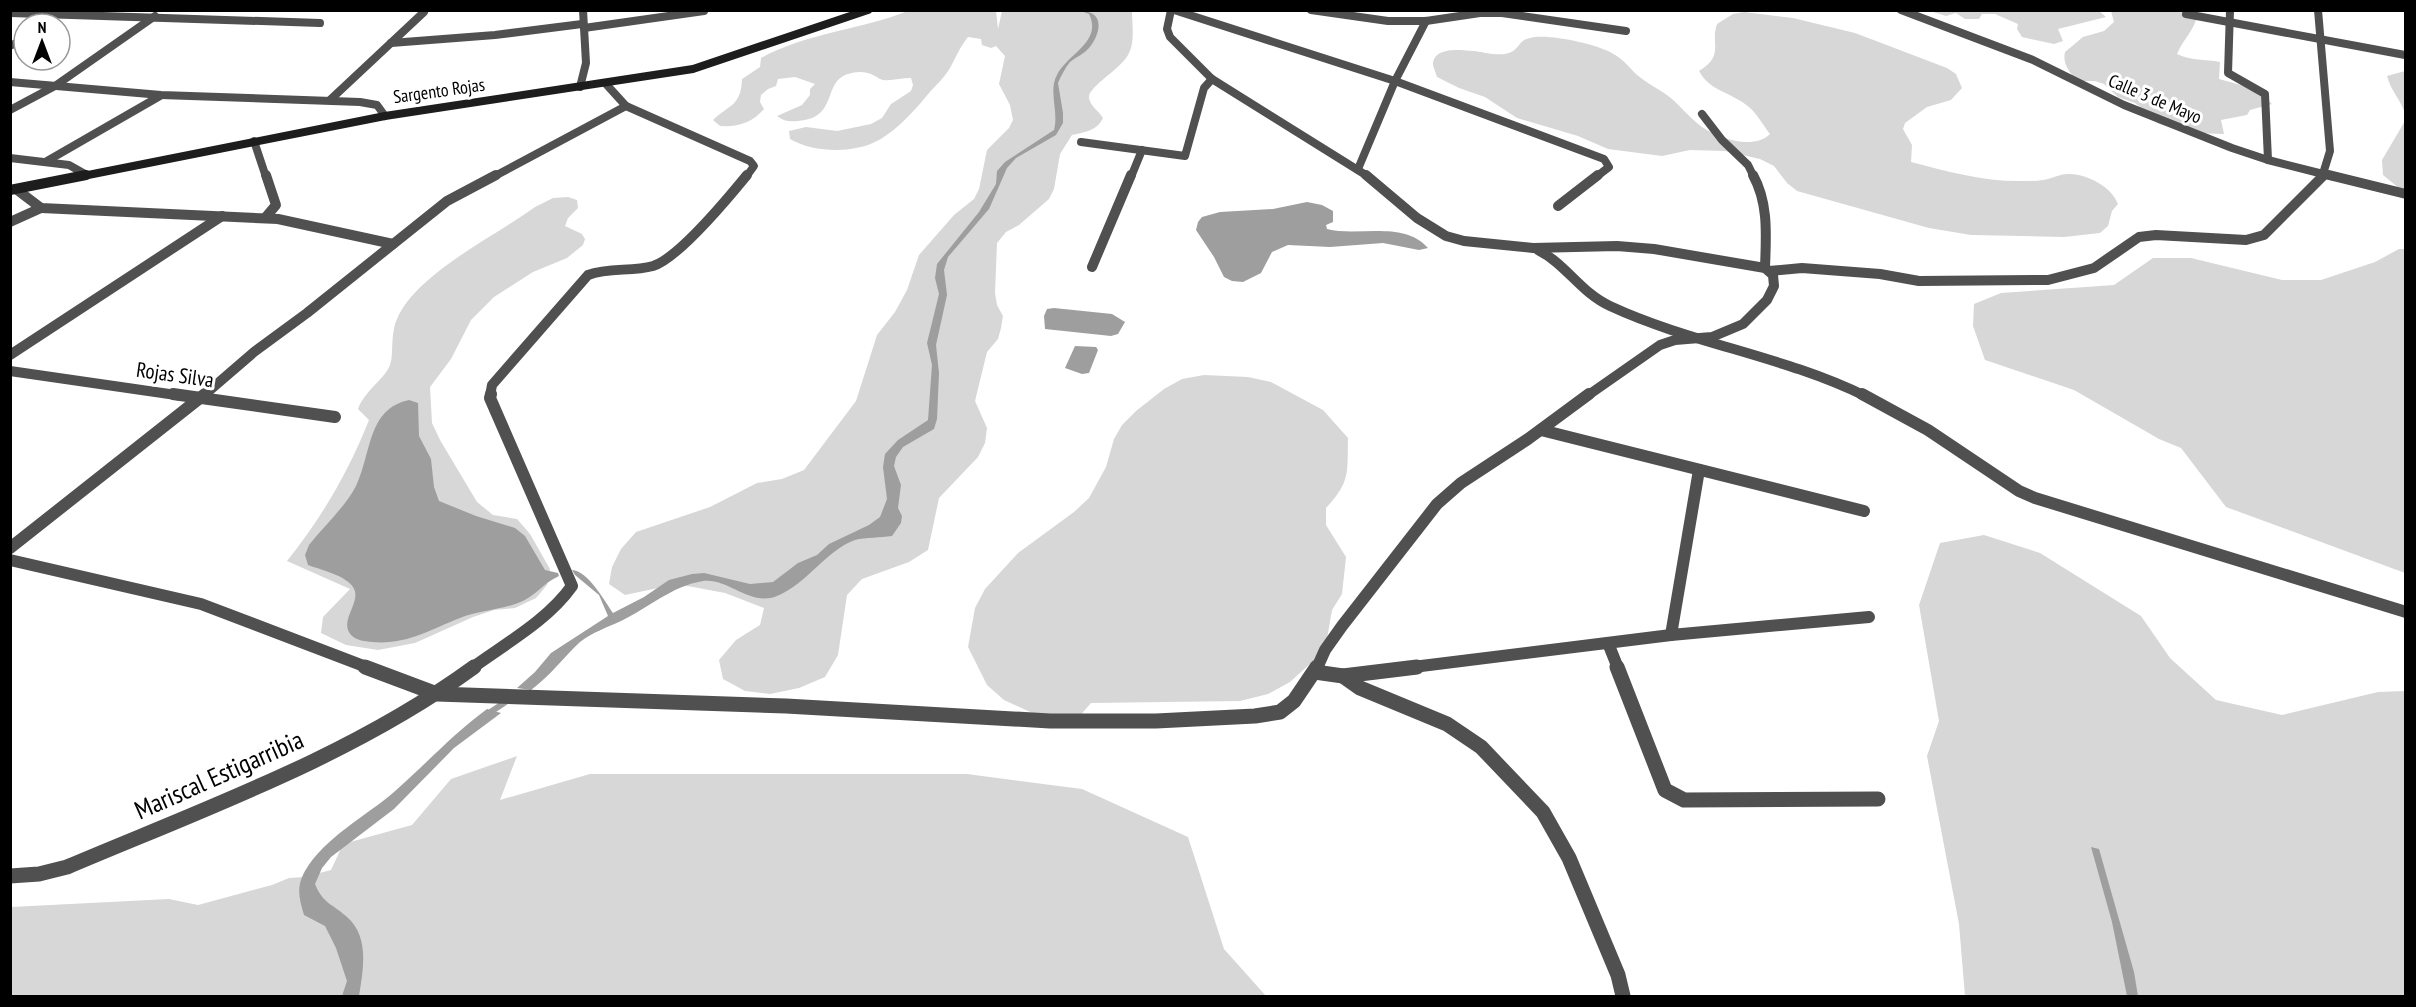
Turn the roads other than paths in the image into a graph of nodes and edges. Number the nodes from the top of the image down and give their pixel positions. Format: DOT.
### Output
graph roads {
  1 [pos="79,10"];
  2 [pos="164,10"];
  3 [pos="583,10"];
  4 [pos="868,10"];
  5 [pos="1172,10"];
  6 [pos="1311,10"];
  7 [pos="1901,10"];
  8 [pos="2230,10"];
  9 [pos="2318,10"];
  10 [pos="704,11"];
  11 [pos="424,12"];
  12 [pos="1334,12"];
  13 [pos="2186,14"];
  14 [pos="72,15"];
  15 [pos="154,17"];
  16 [pos="1426,21"];
  17 [pos="2230,22"];
  18 [pos="320,23"];
  19 [pos="583,26"];
  20 [pos="1626,31"];
  21 [pos="2321,39"];
  22 [pos="391,43"];
  23 [pos="2405,55"];
  24 [pos="1212,79"];
  25 [pos="1395,81"];
  26 [pos="10,82"];
  27 [pos="606,84"];
  28 [pos="55,86"];
  29 [pos="580,87"];
  30 [pos="161,95"];
  31 [pos="330,100"];
  32 [pos="626,106"];
  33 [pos="10,110"];
  34 [pos="1702,114"];
  35 [pos="385,116"];
  36 [pos="254,141"];
  37 [pos="1081,142"];
  38 [pos="1142,150"];
  39 [pos="10,158"];
  40 [pos="2268,160"];
  41 [pos="47,161"];
  42 [pos="1358,169"];
  43 [pos="85,174"];
  44 [pos="2325,174"];
  45 [pos="13,190"];
  46 [pos="2406,194"];
  47 [pos="1558,206"];
  48 [pos="41,208"];
  49 [pos="222,215"];
  50 [pos="265,218"];
  51 [pos="10,222"];
  52 [pos="393,244"];
  53 [pos="1533,248"];
  54 [pos="1092,267"];
  55 [pos="1767,270"];
  56 [pos="1701,339"];
  57 [pos="10,355"];
  58 [pos="10,371"];
  59 [pos="199,399"];
  60 [pos="335,417"];
  61 [pos="1541,430"];
  62 [pos="1699,470"];
  63 [pos="1864,511"];
  64 [pos="10,548"];
  65 [pos="10,560"];
  66 [pos="2406,612"];
  67 [pos="1869,617"];
  68 [pos="1671,635"];
  69 [pos="1608,643"];
  70 [pos="1316,672"];
  71 [pos="1343,676"];
  72 [pos="437,694"];
  73 [pos="1878,799"];
  74 [pos="10,876"];
  75 [pos="1623,996"];
  1 -- 14 [label="street"];
  2 -- 15 [label="street"];
  3 -- 19 [label="street"];
  4 -- 27 [label="street, Sargento Rojas"];
  5 -- 24 [label="street"];
  5 -- 25 [label="street"];
  6 -- 12 [label="street"];
  7 -- 40 [label="street, Calle 3 de Mayo"];
  8 -- 17 [label="street"];
  9 -- 21 [label="street"];
  10 -- 19 [label="street"];
  11 -- 22 [label="street"];
  12 -- 16 [label="street"];
  13 -- 17 [label="street"];
  14 -- 15 [label="street"];
  15 -- 18 [label="street"];
  15 -- 28 [label="street"];
  16 -- 20 [label="street"];
  16 -- 25 [label="street"];
  17 -- 21 [label="street"];
  17 -- 40 [label="street"];
  19 -- 22 [label="street"];
  19 -- 29 [label="street"];
  21 -- 23 [label="street"];
  21 -- 44 [label="street"];
  22 -- 31 [label="street"];
  24 -- 38 [label="street"];
  24 -- 42 [label="street"];
  25 -- 42 [label="street"];
  25 -- 47 [label="street"];
  26 -- 28 [label="street"];
  27 -- 29 [label="street, Sargento Rojas"];
  27 -- 32 [label="street"];
  28 -- 30 [label="street"];
  28 -- 33 [label="street"];
  29 -- 35 [label="street, Sargento Rojas"];
  30 -- 31 [label="street"];
  30 -- 41 [label="street"];
  31 -- 35 [label="street"];
  32 -- 52 [label="street"];
  32 -- 72 [label="street, Mariscal Estigarribia"];
  34 -- 55 [label="street"];
  35 -- 36 [label="street, Sargento Rojas"];
  36 -- 43 [label="street, Sargento Rojas"];
  36 -- 50 [label="street"];
  37 -- 38 [label="street"];
  38 -- 54 [label="street"];
  39 -- 41 [label="street"];
  40 -- 44 [label="street, Calle 3 de Mayo"];
  41 -- 43 [label="street"];
  42 -- 53 [label="street"];
  43 -- 45 [label="street, Sargento Rojas"];
  44 -- 46 [label="street, Calle 3 de Mayo"];
  44 -- 55 [label="street"];
  45 -- 48 [label="street"];
  48 -- 49 [label="street"];
  48 -- 51 [label="street"];
  49 -- 50 [label="street"];
  49 -- 57 [label="street"];
  50 -- 52 [label="street"];
  52 -- 59 [label="street"];
  53 -- 55 [label="street"];
  53 -- 56 [label="street"];
  55 -- 56 [label="street"];
  56 -- 61 [label="street"];
  56 -- 66 [label="street"];
  58 -- 59 [label="street, Rojas Silva"];
  59 -- 60 [label="street, Rojas Silva"];
  59 -- 64 [label="street"];
  61 -- 62 [label="street"];
  61 -- 70 [label="street"];
  62 -- 63 [label="street"];
  62 -- 68 [label="street"];
  65 -- 72 [label="street"];
  67 -- 68 [label="street"];
  68 -- 69 [label="street"];
  69 -- 71 [label="street"];
  69 -- 73 [label="street"];
  70 -- 71 [label="street"];
  70 -- 72 [label="street"];
  71 -- 75 [label="street"];
  72 -- 74 [label="street, Mariscal Estigarribia"];
}
